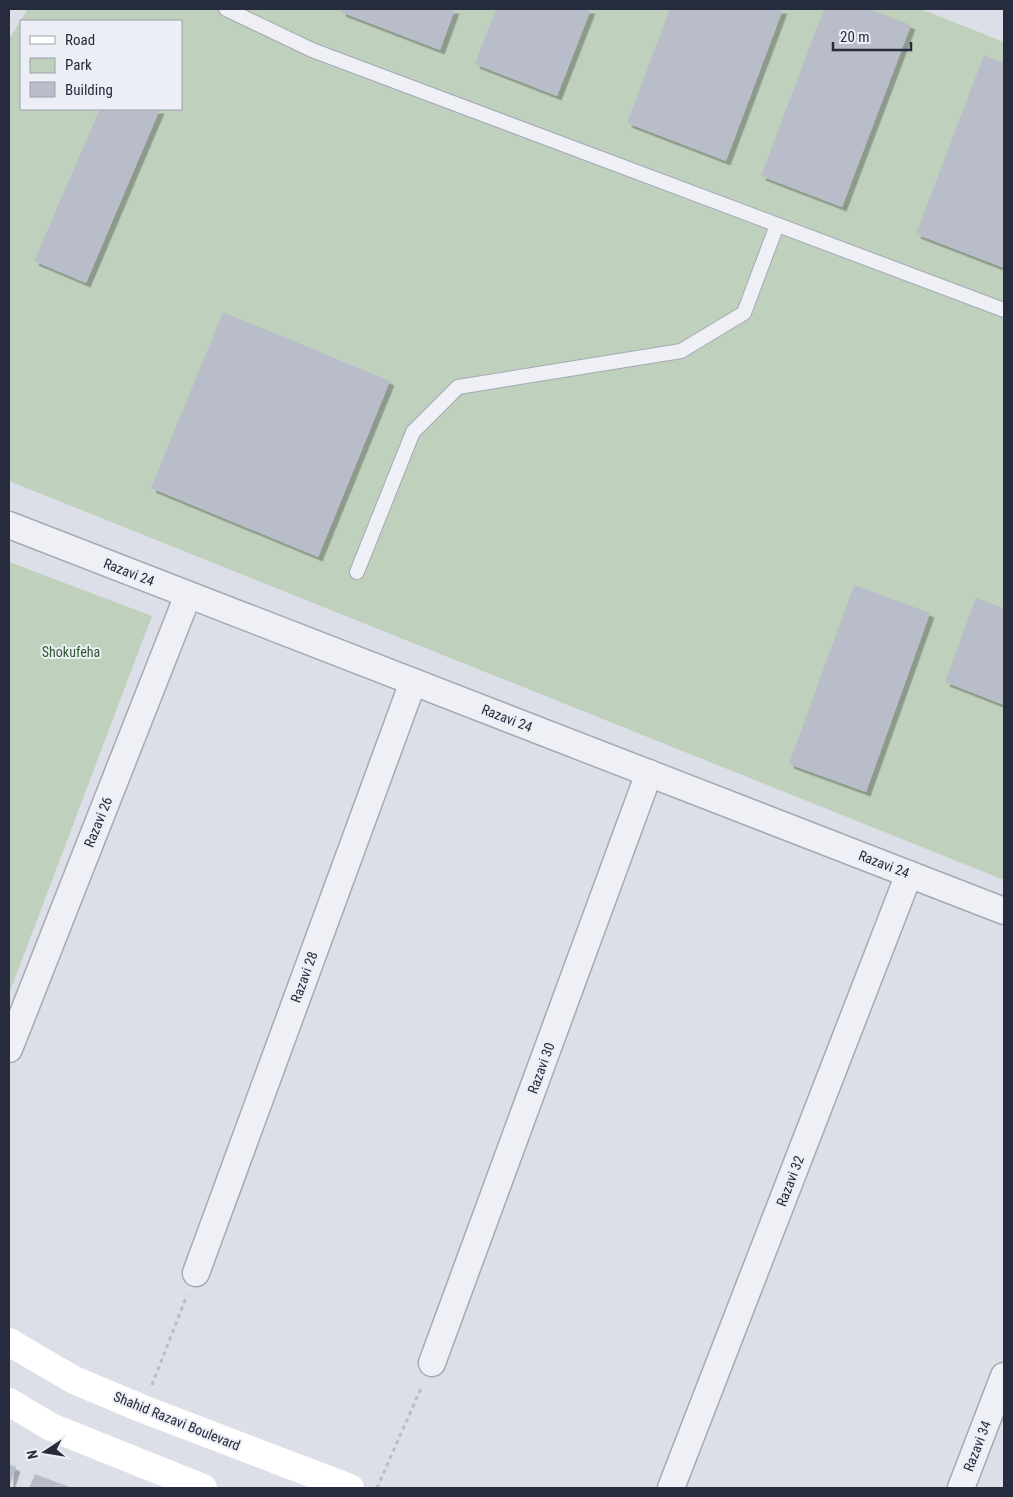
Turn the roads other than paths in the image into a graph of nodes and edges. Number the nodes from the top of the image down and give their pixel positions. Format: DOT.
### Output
graph roads {
  1 [pos="226,9"];
  2 [pos="777,226"];
  3 [pos="1004,310"];
  4 [pos="9,526"];
  5 [pos="357,572"];
  6 [pos="188,595"];
  7 [pos="413,682"];
  8 [pos="649,773"];
  9 [pos="910,874"];
  10 [pos="1004,911"];
  11 [pos="9,1049"];
  12 [pos="196,1272"];
  13 [pos="9,1342"];
  14 [pos="432,1363"];
  15 [pos="1004,1376"];
  16 [pos="9,1402"];
  17 [pos="203,1488"];
  18 [pos="350,1488"];
  19 [pos="671,1488"];
  20 [pos="961,1488"];
  1 -- 2 [label="lane"];
  2 -- 3 [label="lane"];
  2 -- 5 [label="lane"];
  4 -- 6 [label="street, Razavi 24"];
  6 -- 7 [label="street, Razavi 24"];
  6 -- 11 [label="street, Razavi 26"];
  7 -- 8 [label="street, Razavi 24"];
  7 -- 12 [label="street, Razavi 28"];
  8 -- 9 [label="street, Razavi 24"];
  8 -- 14 [label="street, Razavi 30"];
  9 -- 10 [label="street, Razavi 24"];
  9 -- 19 [label="street, Razavi 32"];
  13 -- 18 [label="street, Shahid Razavi Boulevard"];
  15 -- 20 [label="street, Razavi 34"];
  16 -- 17 [label="street"];
}
